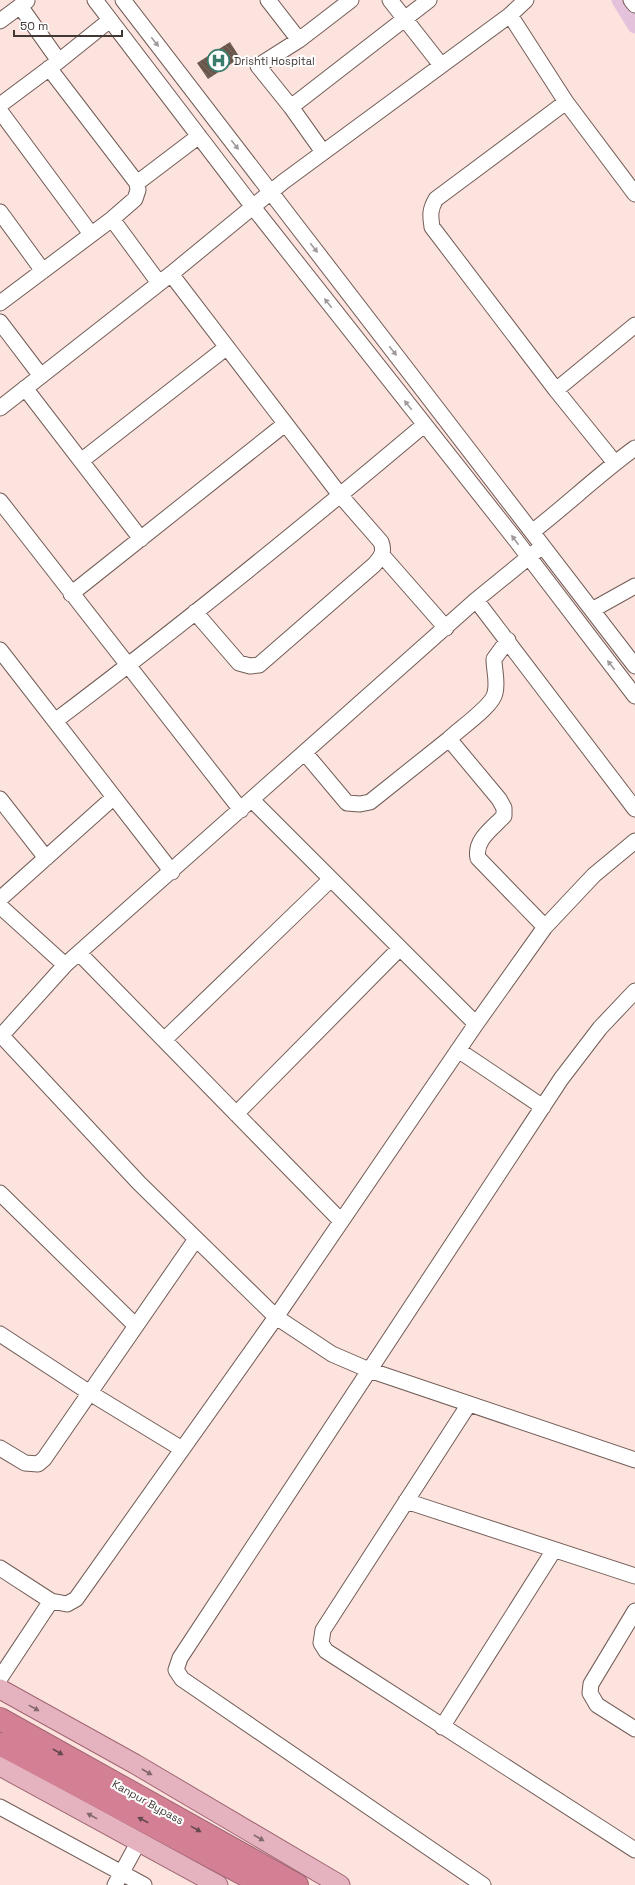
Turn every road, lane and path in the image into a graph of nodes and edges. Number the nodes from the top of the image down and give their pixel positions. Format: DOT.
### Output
graph roads {
  1 [pos="95,0"];
  2 [pos="123,0"];
  3 [pos="268,0"];
  4 [pos="390,0"];
  5 [pos="429,0"];
  6 [pos="526,0"];
  7 [pos="632,0"];
  8 [pos="343,2"];
  9 [pos="24,3"];
  10 [pos="635,5"];
  11 [pos="510,15"];
  12 [pos="404,19"];
  13 [pos="110,20"];
  14 [pos="0,21"];
  15 [pos="299,40"];
  16 [pos="54,64"];
  17 [pos="441,65"];
  18 [pos="566,102"];
  19 [pos="0,105"];
  20 [pos="291,107"];
  21 [pos="0,111"];
  22 [pos="199,136"];
  23 [pos="323,152"];
  24 [pos="137,183"];
  25 [pos="271,192"];
  26 [pos="635,194"];
  27 [pos="254,207"];
  28 [pos="0,212"];
  29 [pos="112,219"];
  30 [pos="91,234"];
  31 [pos="42,271"];
  32 [pos="171,274"];
  33 [pos="159,283"];
  34 [pos="0,303"];
  35 [pos="0,322"];
  36 [pos="635,325"];
  37 [pos="227,347"];
  38 [pos="41,376"];
  39 [pos="25,388"];
  40 [pos="556,390"];
  41 [pos="0,408"];
  42 [pos="285,424"];
  43 [pos="424,425"];
  44 [pos="635,448"];
  45 [pos="81,461"];
  46 [pos="615,463"];
  47 [pos="340,495"];
  48 [pos="0,501"];
  49 [pos="532,532"];
  50 [pos="141,538"];
  51 [pos="543,546"];
  52 [pos="382,555"];
  53 [pos="527,558"];
  54 [pos="635,586"];
  55 [pos="71,594"];
  56 [pos="476,600"];
  57 [pos="592,610"];
  58 [pos="195,612"];
  59 [pos="446,628"];
  60 [pos="508,640"];
  61 [pos="0,650"];
  62 [pos="128,666"];
  63 [pos="635,666"];
  64 [pos="635,696"];
  65 [pos="55,720"];
  66 [pos="449,739"];
  67 [pos="305,753"];
  68 [pos="114,797"];
  69 [pos="0,799"];
  70 [pos="247,805"];
  71 [pos="635,809"];
  72 [pos="635,841"];
  73 [pos="46,858"];
  74 [pos="172,872"];
  75 [pos="331,879"];
  76 [pos="0,899"];
  77 [pos="0,906"];
  78 [pos="545,927"];
  79 [pos="400,948"];
  80 [pos="79,953"];
  81 [pos="65,965"];
  82 [pos="635,991"];
  83 [pos="476,1024"];
  84 [pos="1,1035"];
  85 [pos="164,1040"];
  86 [pos="458,1050"];
  87 [pos="542,1107"];
  88 [pos="236,1114"];
  89 [pos="0,1193"];
  90 [pos="341,1221"];
  91 [pos="196,1239"];
  92 [pos="276,1317"];
  93 [pos="136,1326"];
  94 [pos="0,1334"];
  95 [pos="369,1370"];
  96 [pos="90,1393"];
  97 [pos="469,1404"];
  98 [pos="0,1448"];
  99 [pos="182,1449"];
  100 [pos="635,1460"];
  101 [pos="406,1501"];
  102 [pos="554,1550"];
  103 [pos="0,1568"];
  104 [pos="635,1576"];
  105 [pos="51,1602"];
  106 [pos="635,1611"];
  107 [pos="0,1678"];
  108 [pos="0,1689"];
  109 [pos="0,1719"];
  110 [pos="442,1727"];
  111 [pos="635,1729"];
  112 [pos="0,1744"];
  113 [pos="0,1766"];
  114 [pos="0,1806"];
  115 [pos="139,1841"];
  116 [pos="635,1850"];
  117 [pos="118,1879"];
  118 [pos="144,1885"];
  119 [pos="218,1885"];
  120 [pos="264,1885"];
  121 [pos="298,1885"];
  122 [pos="340,1885"];
  123 [pos="483,1885"];
  1 -- 13 [label="street"];
  2 -- 25 [label="street, one-way"];
  3 -- 15 [label="street"];
  4 -- 12 [label="street"];
  5 -- 12 [label="street"];
  6 -- 11 [label="street"];
  7 -- 10 [label="street"];
  8 -- 15 [label="street"];
  9 -- 14 [label="street"];
  9 -- 16 [label="street"];
  11 -- 17 [label="street"];
  11 -- 18 [label="street"];
  12 -- 17 [label="street"];
  12 -- 20 [label="street"];
  13 -- 16 [label="street"];
  13 -- 22 [label="street"];
  15 -- 20 [label="street"];
  16 -- 19 [label="street"];
  16 -- 24 [label="street"];
  17 -- 23 [label="street"];
  18 -- 26 [label="street"];
  18 -- 40 [label="street"];
  20 -- 23 [label="street"];
  21 -- 30 [label="street"];
  22 -- 24 [label="street"];
  22 -- 27 [label="street"];
  23 -- 25 [label="street"];
  24 -- 29 [label="street"];
  25 -- 27 [label="street"];
  25 -- 49 [label="street, one-way"];
  27 -- 32 [label="street"];
  43 -- 27 [label="street, one-way"];
  28 -- 31 [label="street"];
  29 -- 30 [label="street"];
  29 -- 33 [label="street"];
  30 -- 31 [label="street"];
  31 -- 34 [label="street"];
  32 -- 33 [label="street"];
  32 -- 37 [label="street"];
  33 -- 38 [label="street"];
  35 -- 38 [label="street"];
  36 -- 40 [label="street"];
  37 -- 42 [label="street"];
  37 -- 45 [label="street"];
  38 -- 39 [label="street"];
  39 -- 41 [label="street"];
  39 -- 45 [label="street"];
  40 -- 46 [label="street"];
  42 -- 47 [label="street"];
  42 -- 50 [label="street"];
  43 -- 47 [label="street"];
  53 -- 43 [label="street, one-way"];
  44 -- 46 [label="street"];
  45 -- 50 [label="street"];
  46 -- 49 [label="street"];
  47 -- 52 [label="street"];
  47 -- 58 [label="street"];
  48 -- 55 [label="street"];
  49 -- 51 [label="street"];
  50 -- 55 [label="street"];
  51 -- 53 [label="street"];
  51 -- 57 [label="street"];
  52 -- 58 [label="street"];
  52 -- 59 [label="street"];
  53 -- 56 [label="street"];
  64 -- 53 [label="street, one-way"];
  54 -- 57 [label="street"];
  55 -- 62 [label="street"];
  56 -- 59 [label="street"];
  56 -- 60 [label="street"];
  57 -- 63 [label="street"];
  58 -- 62 [label="street"];
  59 -- 67 [label="street"];
  60 -- 66 [label="street"];
  60 -- 71 [label="street"];
  61 -- 65 [label="street"];
  62 -- 65 [label="street"];
  62 -- 70 [label="street"];
  65 -- 68 [label="street"];
  66 -- 67 [label="street"];
  66 -- 78 [label="street"];
  67 -- 70 [label="street"];
  68 -- 73 [label="street"];
  68 -- 74 [label="street"];
  69 -- 73 [label="street"];
  70 -- 74 [label="street"];
  70 -- 75 [label="street"];
  72 -- 78 [label="street"];
  73 -- 76 [label="street"];
  74 -- 80 [label="street"];
  75 -- 79 [label="street"];
  75 -- 85 [label="street"];
  77 -- 81 [label="street"];
  78 -- 83 [label="street"];
  79 -- 83 [label="street"];
  79 -- 88 [label="street"];
  80 -- 81 [label="street"];
  80 -- 85 [label="street"];
  81 -- 84 [label="street"];
  82 -- 87 [label="street"];
  83 -- 86 [label="street"];
  84 -- 91 [label="street"];
  85 -- 88 [label="street"];
  86 -- 87 [label="street"];
  86 -- 90 [label="street"];
  87 -- 95 [label="street"];
  88 -- 90 [label="street"];
  89 -- 93 [label="street"];
  90 -- 92 [label="street"];
  91 -- 92 [label="street"];
  91 -- 93 [label="street"];
  92 -- 95 [label="street"];
  92 -- 99 [label="street"];
  93 -- 96 [label="street"];
  94 -- 96 [label="street"];
  95 -- 97 [label="street"];
  95 -- 123 [label="street"];
  96 -- 98 [label="street"];
  96 -- 99 [label="street"];
  97 -- 100 [label="street"];
  97 -- 101 [label="street"];
  99 -- 105 [label="street"];
  101 -- 102 [label="street"];
  101 -- 110 [label="street"];
  102 -- 104 [label="street"];
  102 -- 110 [label="street"];
  103 -- 105 [label="street"];
  105 -- 107 [label="street"];
  106 -- 111 [label="street"];
  108 -- 122 [label="main road, one-way"];
  109 -- 121 [label="highway, Kanpur Bypass, one-way"];
  110 -- 116 [label="street"];
  120 -- 112 [label="highway, Kanpur Bypass, one-way"];
  115 -- 113 [label="main road, one-way"];
  114 -- 117 [label="street"];
  115 -- 117 [label="street"];
  115 -- 119 [label="main road"];
  117 -- 118 [label="street"];
}
